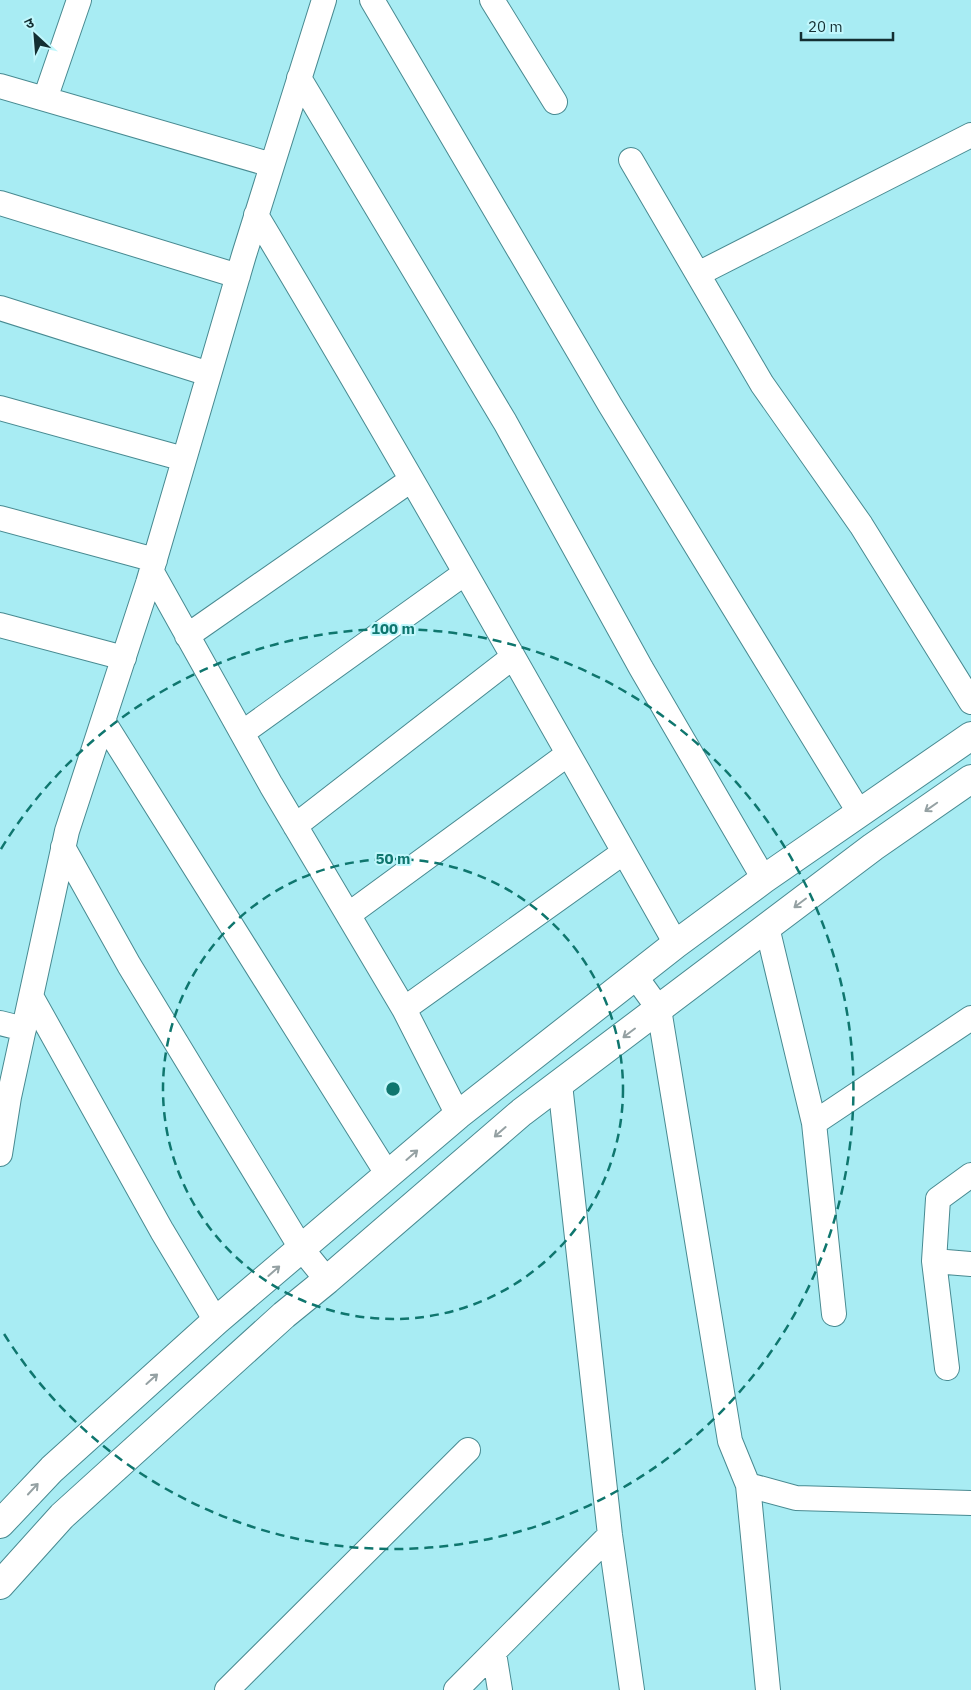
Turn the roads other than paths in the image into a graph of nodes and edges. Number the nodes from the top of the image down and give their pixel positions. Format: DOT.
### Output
graph roads {
  1 [pos="79,0"];
  2 [pos="324,0"];
  3 [pos="372,0"];
  4 [pos="492,0"];
  5 [pos="300,78"];
  6 [pos="0,86"];
  7 [pos="45,99"];
  8 [pos="555,102"];
  9 [pos="971,135"];
  10 [pos="631,160"];
  11 [pos="272,165"];
  12 [pos="0,203"];
  13 [pos="256,215"];
  14 [pos="698,274"];
  15 [pos="238,276"];
  16 [pos="0,308"];
  17 [pos="209,374"];
  18 [pos="0,408"];
  19 [pos="184,459"];
  20 [pos="411,480"];
  21 [pos="0,518"];
  22 [pos="153,566"];
  23 [pos="465,574"];
  24 [pos="0,626"];
  25 [pos="187,636"];
  26 [pos="513,657"];
  27 [pos="124,658"];
  28 [pos="971,702"];
  29 [pos="103,721"];
  30 [pos="242,733"];
  31 [pos="971,736"];
  32 [pos="568,754"];
  33 [pos="971,779"];
  34 [pos="859,812"];
  35 [pos="295,826"];
  36 [pos="63,847"];
  37 [pos="624,852"];
  38 [pos="764,879"];
  39 [pos="348,915"];
  40 [pos="767,927"];
  41 [pos="676,944"];
  42 [pos="635,976"];
  43 [pos="31,996"];
  44 [pos="660,1009"];
  45 [pos="404,1010"];
  46 [pos="971,1018"];
  47 [pos="0,1023"];
  48 [pos="24,1029"];
  49 [pos="560,1084"];
  50 [pos="3,1115"];
  51 [pos="458,1115"];
  52 [pos="814,1123"];
  53 [pos="0,1154"];
  54 [pos="388,1175"];
  55 [pos="971,1175"];
  56 [pos="301,1248"];
  57 [pos="934,1261"];
  58 [pos="971,1264"];
  59 [pos="327,1280"];
  60 [pos="834,1314"];
  61 [pos="216,1321"];
  62 [pos="947,1368"];
  63 [pos="468,1450"];
  64 [pos="748,1485"];
  65 [pos="971,1503"];
  66 [pos="0,1524"];
  67 [pos="610,1535"];
  68 [pos="0,1586"];
  69 [pos="494,1653"];
  70 [pos="228,1690"];
  71 [pos="456,1690"];
  72 [pos="500,1690"];
  73 [pos="632,1690"];
  74 [pos="768,1690"];
  1 -- 7 [label="street"];
  2 -- 5 [label="street"];
  3 -- 34 [label="street"];
  4 -- 8 [label="street"];
  5 -- 11 [label="street"];
  5 -- 38 [label="street"];
  6 -- 7 [label="street"];
  7 -- 11 [label="street"];
  9 -- 14 [label="street"];
  10 -- 14 [label="street"];
  11 -- 13 [label="street"];
  12 -- 15 [label="street"];
  13 -- 15 [label="street"];
  13 -- 20 [label="street"];
  14 -- 28 [label="street"];
  15 -- 17 [label="street"];
  16 -- 17 [label="street"];
  17 -- 19 [label="street"];
  18 -- 19 [label="street"];
  19 -- 22 [label="street"];
  20 -- 23 [label="street"];
  20 -- 25 [label="street"];
  21 -- 22 [label="street"];
  22 -- 25 [label="street"];
  22 -- 27 [label="street"];
  23 -- 26 [label="street"];
  23 -- 30 [label="street"];
  24 -- 27 [label="street"];
  25 -- 30 [label="street"];
  26 -- 32 [label="street"];
  26 -- 35 [label="street"];
  27 -- 29 [label="street"];
  29 -- 36 [label="street"];
  29 -- 54 [label="street"];
  30 -- 35 [label="street"];
  31 -- 34 [label="street"];
  32 -- 37 [label="street"];
  32 -- 39 [label="street"];
  33 -- 40 [label="street, one-way"];
  34 -- 38 [label="street"];
  35 -- 39 [label="street"];
  36 -- 43 [label="street"];
  36 -- 56 [label="street"];
  37 -- 41 [label="street"];
  37 -- 45 [label="street"];
  38 -- 41 [label="street"];
  39 -- 45 [label="street"];
  40 -- 44 [label="street"];
  40 -- 52 [label="street"];
  41 -- 42 [label="street"];
  42 -- 44 [label="street"];
  42 -- 51 [label="street"];
  43 -- 48 [label="street"];
  43 -- 61 [label="street"];
  44 -- 49 [label="street, one-way"];
  44 -- 64 [label="street"];
  45 -- 51 [label="street"];
  46 -- 52 [label="street"];
  47 -- 48 [label="street"];
  48 -- 50 [label="street"];
  49 -- 59 [label="street, one-way"];
  49 -- 67 [label="street"];
  50 -- 53 [label="street"];
  54 -- 51 [label="street, one-way"];
  52 -- 60 [label="street"];
  54 -- 56 [label="street"];
  55 -- 57 [label="street"];
  56 -- 59 [label="street"];
  61 -- 56 [label="street, one-way"];
  57 -- 58 [label="street"];
  57 -- 62 [label="street"];
  59 -- 68 [label="street"];
  66 -- 61 [label="street, one-way"];
  63 -- 70 [label="street"];
  64 -- 65 [label="street"];
  64 -- 74 [label="street"];
  67 -- 69 [label="street"];
  67 -- 73 [label="street"];
  69 -- 71 [label="street"];
  69 -- 72 [label="street"];
}
